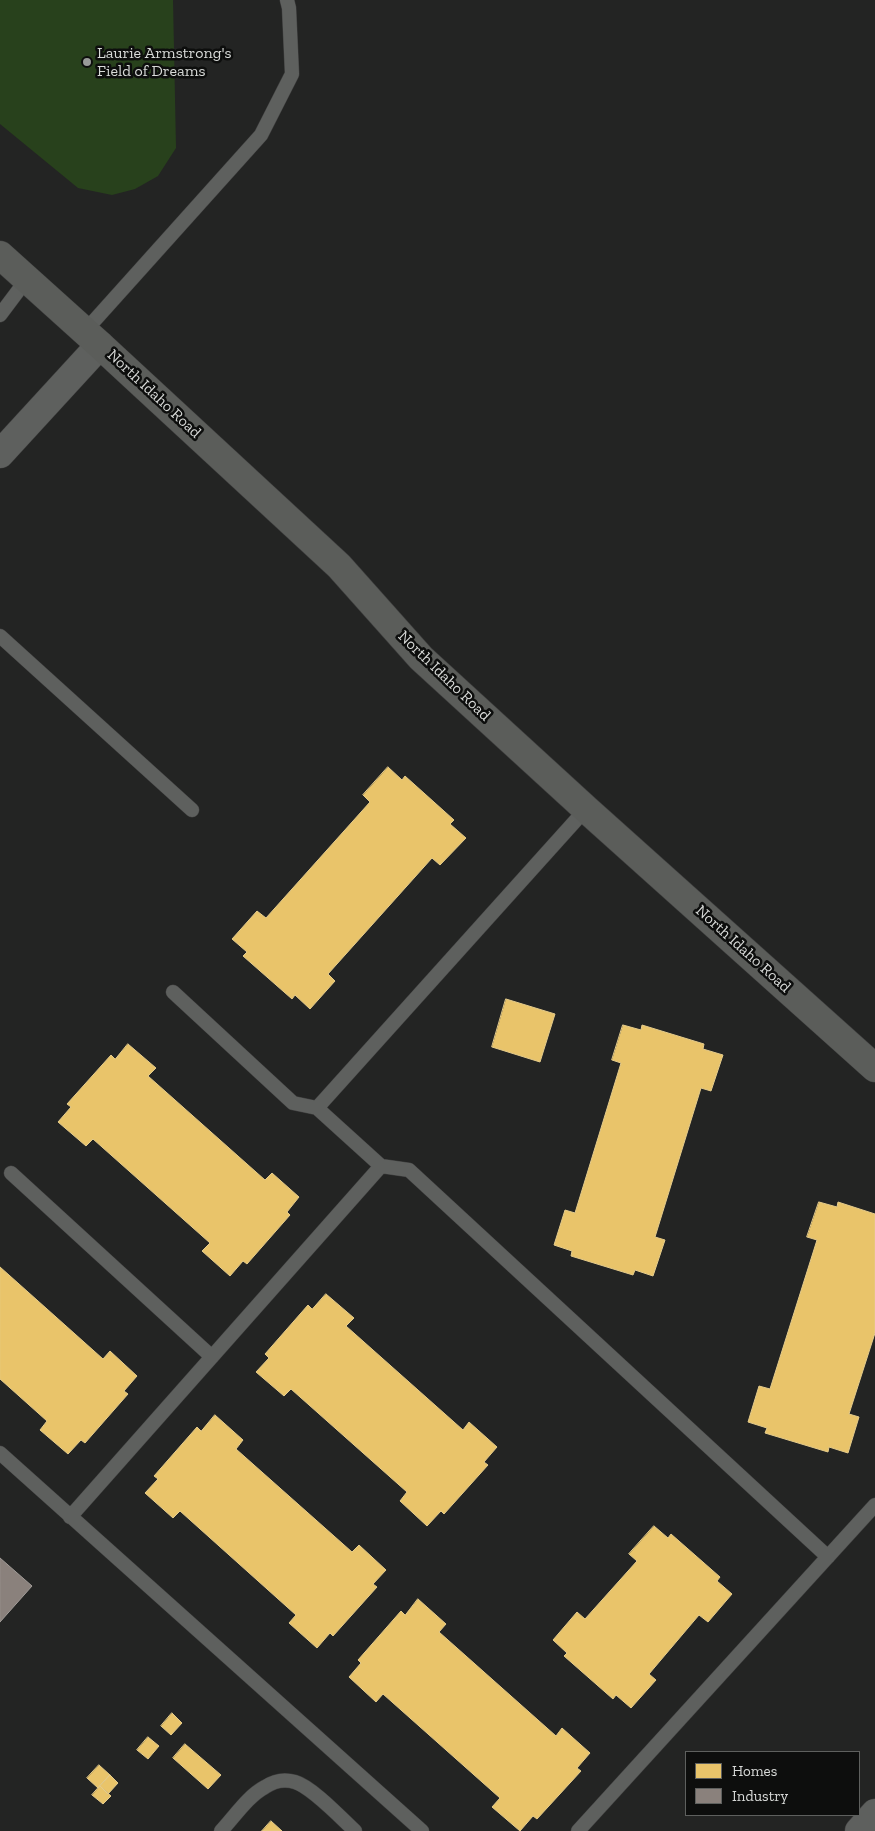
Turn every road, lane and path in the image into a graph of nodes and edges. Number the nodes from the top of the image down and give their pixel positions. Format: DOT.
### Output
graph roads {
  1 [pos="287,0"];
  2 [pos="0,255"];
  3 [pos="27,280"];
  4 [pos="0,315"];
  5 [pos="92,338"];
  6 [pos="0,454"];
  7 [pos="0,636"];
  8 [pos="586,809"];
  9 [pos="192,810"];
  10 [pos="173,992"];
  11 [pos="875,1068"];
  12 [pos="317,1108"];
  13 [pos="381,1166"];
  14 [pos="11,1173"];
  15 [pos="212,1357"];
  16 [pos="0,1453"];
  17 [pos="875,1505"];
  18 [pos="70,1517"];
  19 [pos="828,1557"];
  20 [pos="875,1813"];
  21 [pos="222,1831"];
  22 [pos="355,1831"];
  23 [pos="422,1831"];
  24 [pos="578,1831"];
  25 [pos="859,1831"];
  1 -- 5 [label="lane"];
  2 -- 3 [label="street, North Idaho Road"];
  3 -- 4 [label="lane"];
  3 -- 5 [label="street, North Idaho Road"];
  5 -- 6 [label="street"];
  5 -- 8 [label="street, North Idaho Road"];
  7 -- 9 [label="lane"];
  8 -- 11 [label="street, North Idaho Road"];
  8 -- 12 [label="lane"];
  10 -- 12 [label="lane"];
  12 -- 13 [label="lane"];
  13 -- 15 [label="lane"];
  13 -- 19 [label="lane"];
  14 -- 15 [label="lane"];
  15 -- 18 [label="lane"];
  16 -- 18 [label="lane"];
  17 -- 19 [label="lane"];
  18 -- 23 [label="lane"];
  19 -- 24 [label="lane"];
  20 -- 25 [label="street"];
  21 -- 22 [label="lane"];
}
